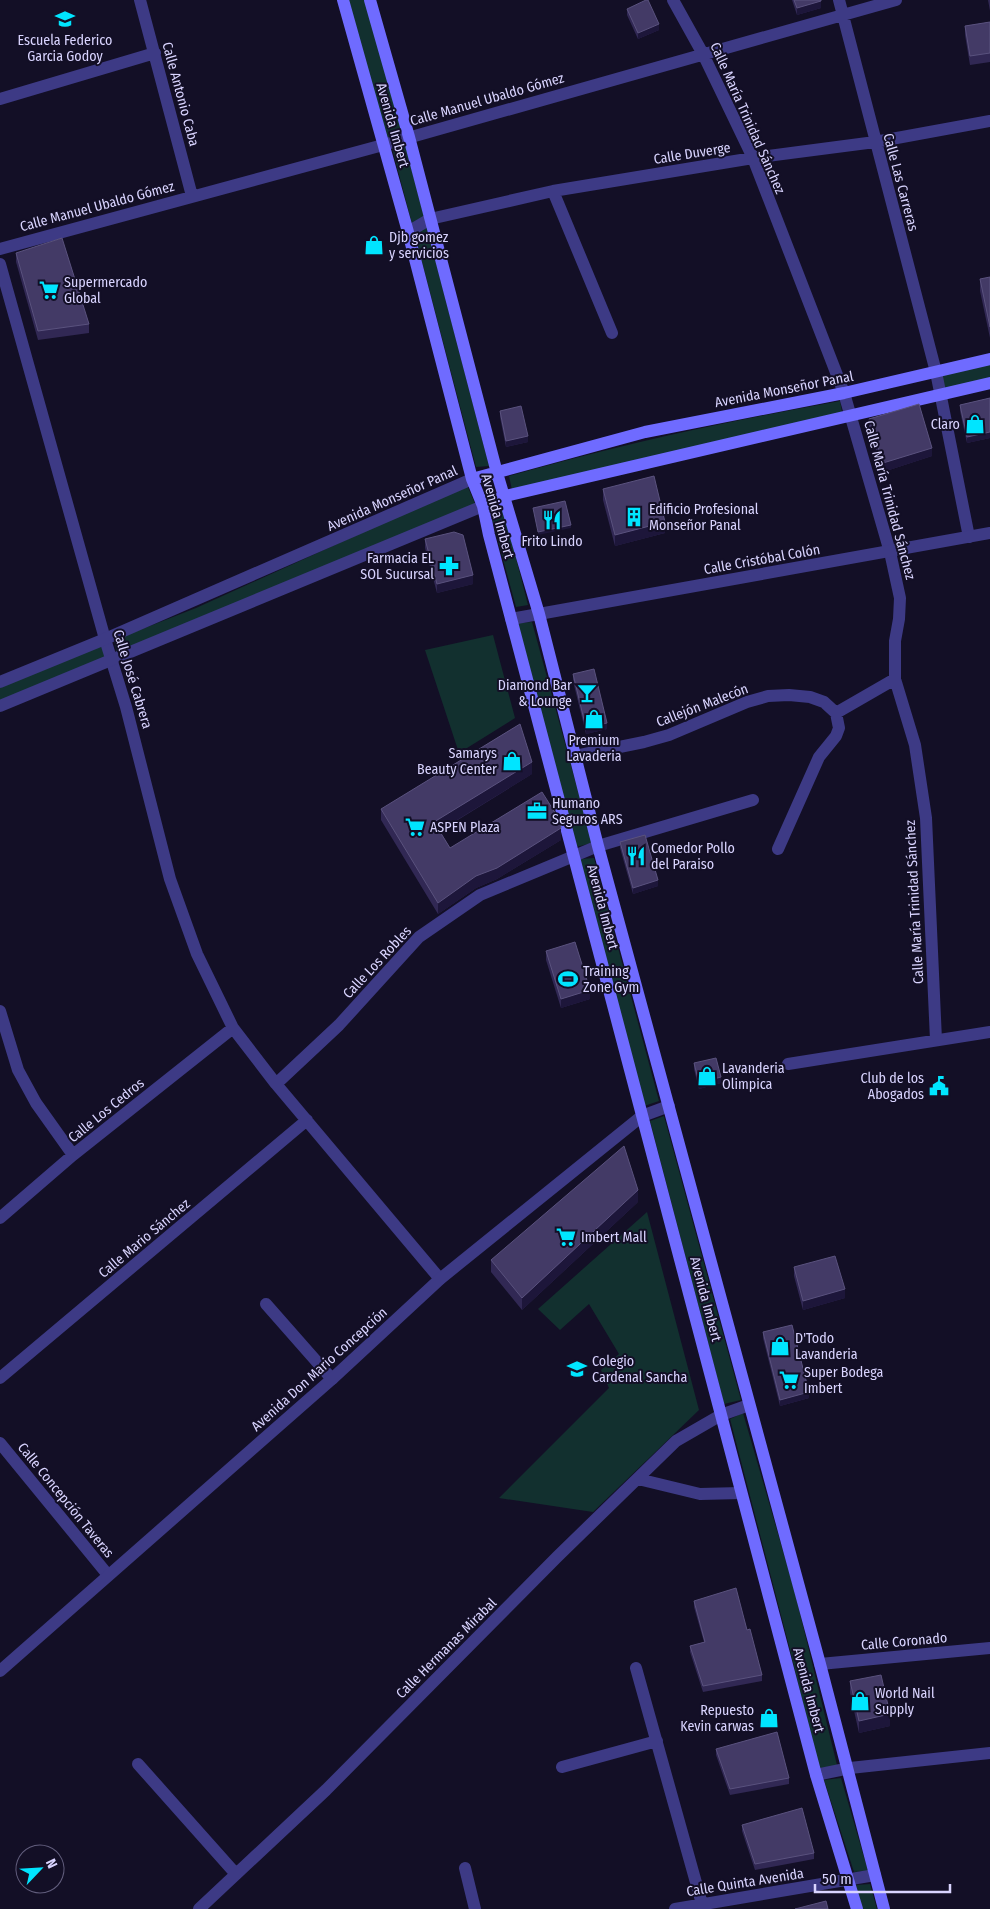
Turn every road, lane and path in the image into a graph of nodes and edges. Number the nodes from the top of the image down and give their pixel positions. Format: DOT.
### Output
graph roads {
  1 [pos="140,0"];
  2 [pos="343,0"];
  3 [pos="370,0"];
  4 [pos="673,0"];
  5 [pos="838,0"];
  6 [pos="896,0"];
  7 [pos="842,14"];
  8 [pos="155,53"];
  9 [pos="703,54"];
  10 [pos="0,99"];
  11 [pos="990,121"];
  12 [pos="409,137"];
  13 [pos="875,142"];
  14 [pos="383,145"];
  15 [pos="753,158"];
  16 [pos="553,191"];
  17 [pos="192,196"];
  18 [pos="430,219"];
  19 [pos="408,232"];
  20 [pos="0,249"];
  21 [pos="0,264"];
  22 [pos="612,333"];
  23 [pos="990,359"];
  24 [pos="936,372"];
  25 [pos="990,383"];
  26 [pos="844,393"];
  27 [pos="939,395"];
  28 [pos="852,416"];
  29 [pos="498,473"];
  30 [pos="472,479"];
  31 [pos="506,496"];
  32 [pos="483,506"];
  33 [pos="990,533"];
  34 [pos="969,537"];
  35 [pos="890,552"];
  36 [pos="539,614"];
  37 [pos="511,619"];
  38 [pos="105,639"];
  39 [pos="112,660"];
  40 [pos="895,679"];
  41 [pos="0,682"];
  42 [pos="0,706"];
  43 [pos="836,713"];
  44 [pos="575,756"];
  45 [pos="753,800"];
  46 [pos="598,846"];
  47 [pos="778,849"];
  48 [pos="574,855"];
  49 [pos="0,1011"];
  50 [pos="233,1028"];
  51 [pos="990,1032"];
  52 [pos="936,1040"];
  53 [pos="788,1064"];
  54 [pos="276,1084"];
  55 [pos="669,1106"];
  56 [pos="642,1116"];
  57 [pos="307,1120"];
  58 [pos="73,1156"];
  59 [pos="0,1218"];
  60 [pos="440,1279"];
  61 [pos="266,1304"];
  62 [pos="0,1378"];
  63 [pos="332,1379"];
  64 [pos="749,1405"];
  65 [pos="721,1414"];
  66 [pos="0,1443"];
  67 [pos="638,1479"];
  68 [pos="741,1493"];
  69 [pos="108,1575"];
  70 [pos="990,1648"];
  71 [pos="820,1664"];
  72 [pos="636,1668"];
  73 [pos="0,1671"];
  74 [pos="657,1741"];
  75 [pos="990,1753"];
  76 [pos="138,1764"];
  77 [pos="562,1767"];
  78 [pos="846,1768"];
  79 [pos="816,1775"];
  80 [pos="465,1868"];
  81 [pos="236,1873"];
  82 [pos="875,1875"];
  83 [pos="849,1880"];
  84 [pos="702,1904"];
  85 [pos="198,1909"];
  86 [pos="475,1909"];
  87 [pos="675,1909"];
  88 [pos="857,1909"];
  89 [pos="884,1909"];
  1 -- 8 [label="street, Calle Antonio Caba"];
  2 -- 14 [label="main road, Avenida Imbert"];
  3 -- 12 [label="main road, Avenida Imbert"];
  4 -- 9 [label="street, Calle María Trinidad Sánchez"];
  5 -- 7 [label="street, Calle Las Carreras"];
  6 -- 7 [label="street, Calle Manuel Ubaldo Gómez"];
  7 -- 9 [label="street, Calle Manuel Ubaldo Gómez"];
  7 -- 13 [label="street, Calle Las Carreras"];
  8 -- 10 [label="street"];
  8 -- 17 [label="street, Calle Antonio Caba"];
  9 -- 12 [label="street, Calle Manuel Ubaldo Gómez"];
  9 -- 15 [label="street, Calle María Trinidad Sánchez"];
  11 -- 13 [label="street, Calle Duverge"];
  12 -- 14 [label="street, Calle Manuel Ubaldo Gómez"];
  12 -- 18 [label="main road, Avenida Imbert"];
  13 -- 15 [label="street, Calle Duverge"];
  13 -- 24 [label="street, Calle Las Carreras"];
  14 -- 17 [label="street, Calle Manuel Ubaldo Gómez"];
  14 -- 19 [label="main road, Avenida Imbert"];
  15 -- 16 [label="street, Calle Duverge"];
  15 -- 26 [label="street, Calle María Trinidad Sánchez"];
  16 -- 18 [label="street, Calle Duverge"];
  16 -- 22 [label="street"];
  17 -- 20 [label="street, Calle Manuel Ubaldo Gómez"];
  18 -- 19 [label="street, Calle Duverge"];
  18 -- 29 [label="main road, Avenida Imbert"];
  19 -- 30 [label="main road, Avenida Imbert"];
  21 -- 38 [label="street, Calle José Cabrera"];
  23 -- 24 [label="main road, Avenida Monseñor Panal"];
  24 -- 26 [label="main road, Avenida Monseñor Panal"];
  24 -- 27 [label="street, Calle Las Carreras"];
  25 -- 27 [label="main road"];
  26 -- 28 [label="street, Calle María Trinidad Sánchez"];
  26 -- 29 [label="main road, Avenida Monseñor Panal"];
  27 -- 28 [label="main road"];
  27 -- 34 [label="street, Calle Las Carreras"];
  28 -- 31 [label="main road"];
  28 -- 35 [label="street, Calle María Trinidad Sánchez"];
  29 -- 30 [label="main road, Avenida Monseñor Panal"];
  29 -- 31 [label="main road, Avenida Imbert"];
  30 -- 32 [label="main road, Avenida Imbert"];
  30 -- 38 [label="street, Avenida Monseñor Panal"];
  31 -- 32 [label="main road"];
  31 -- 36 [label="main road, Avenida Imbert"];
  32 -- 37 [label="main road, Avenida Imbert"];
  32 -- 39 [label="street"];
  33 -- 34 [label="street, Calle Cristóbal Colón"];
  34 -- 35 [label="street, Calle Cristóbal Colón"];
  35 -- 36 [label="street, Calle Cristóbal Colón"];
  35 -- 40 [label="street, Calle María Trinidad Sánchez"];
  36 -- 37 [label="street, Calle Cristóbal Colón"];
  36 -- 44 [label="main road, Avenida Imbert"];
  37 -- 48 [label="main road, Avenida Imbert"];
  38 -- 39 [label="street, Calle José Cabrera"];
  38 -- 41 [label="street, Avenida Monseñor Panal"];
  39 -- 42 [label="street"];
  39 -- 50 [label="street, Calle José Cabrera"];
  40 -- 43 [label="street"];
  40 -- 52 [label="street, Calle María Trinidad Sánchez"];
  43 -- 44 [label="street, Callejón Malecón"];
  43 -- 47 [label="street"];
  44 -- 46 [label="main road, Avenida Imbert"];
  45 -- 46 [label="street, Calle Los Robles"];
  46 -- 48 [label="street, Calle Los Robles"];
  46 -- 55 [label="main road, Avenida Imbert"];
  48 -- 54 [label="street, Calle Los Robles"];
  48 -- 56 [label="main road, Avenida Imbert"];
  49 -- 58 [label="street"];
  50 -- 54 [label="street, Calle José Cabrera"];
  50 -- 58 [label="street, Calle Los Cedros"];
  51 -- 52 [label="street"];
  52 -- 53 [label="street"];
  54 -- 57 [label="street, Calle José Cabrera"];
  55 -- 56 [label="street, Avenida Don Mario Concepción"];
  55 -- 64 [label="main road, Avenida Imbert"];
  56 -- 60 [label="street, Avenida Don Mario Concepción"];
  56 -- 65 [label="main road, Avenida Imbert"];
  57 -- 60 [label="street, Calle José Cabrera"];
  57 -- 62 [label="street, Calle Mario Sánchez"];
  58 -- 59 [label="street, Calle Los Cedros"];
  60 -- 63 [label="street, Avenida Don Mario Concepción"];
  61 -- 63 [label="street"];
  63 -- 69 [label="street, Avenida Don Mario Concepción"];
  64 -- 65 [label="street, Calle Hermanas Mirabal"];
  64 -- 71 [label="main road, Avenida Imbert"];
  65 -- 67 [label="street, Calle Hermanas Mirabal"];
  65 -- 68 [label="main road, Avenida Imbert"];
  66 -- 69 [label="street, Calle Concepción Taveras"];
  67 -- 68 [label="street"];
  67 -- 81 [label="street, Calle Hermanas Mirabal"];
  68 -- 79 [label="main road, Avenida Imbert"];
  69 -- 73 [label="street, Avenida Don Mario Concepción"];
  70 -- 71 [label="street, Calle Coronado"];
  71 -- 78 [label="main road, Avenida Imbert"];
  72 -- 74 [label="street"];
  74 -- 77 [label="street"];
  74 -- 84 [label="street"];
  75 -- 78 [label="street"];
  76 -- 81 [label="street"];
  78 -- 79 [label="street"];
  78 -- 82 [label="main road, Avenida Imbert"];
  79 -- 83 [label="main road, Avenida Imbert"];
  80 -- 86 [label="street"];
  81 -- 85 [label="street, Calle Hermanas Mirabal"];
  82 -- 83 [label="street, Calle Quinta Avenida"];
  82 -- 89 [label="main road, Avenida Imbert"];
  83 -- 84 [label="street, Calle Quinta Avenida"];
  83 -- 88 [label="main road, Avenida Imbert"];
  84 -- 87 [label="street, Calle Quinta Avenida"];
}
